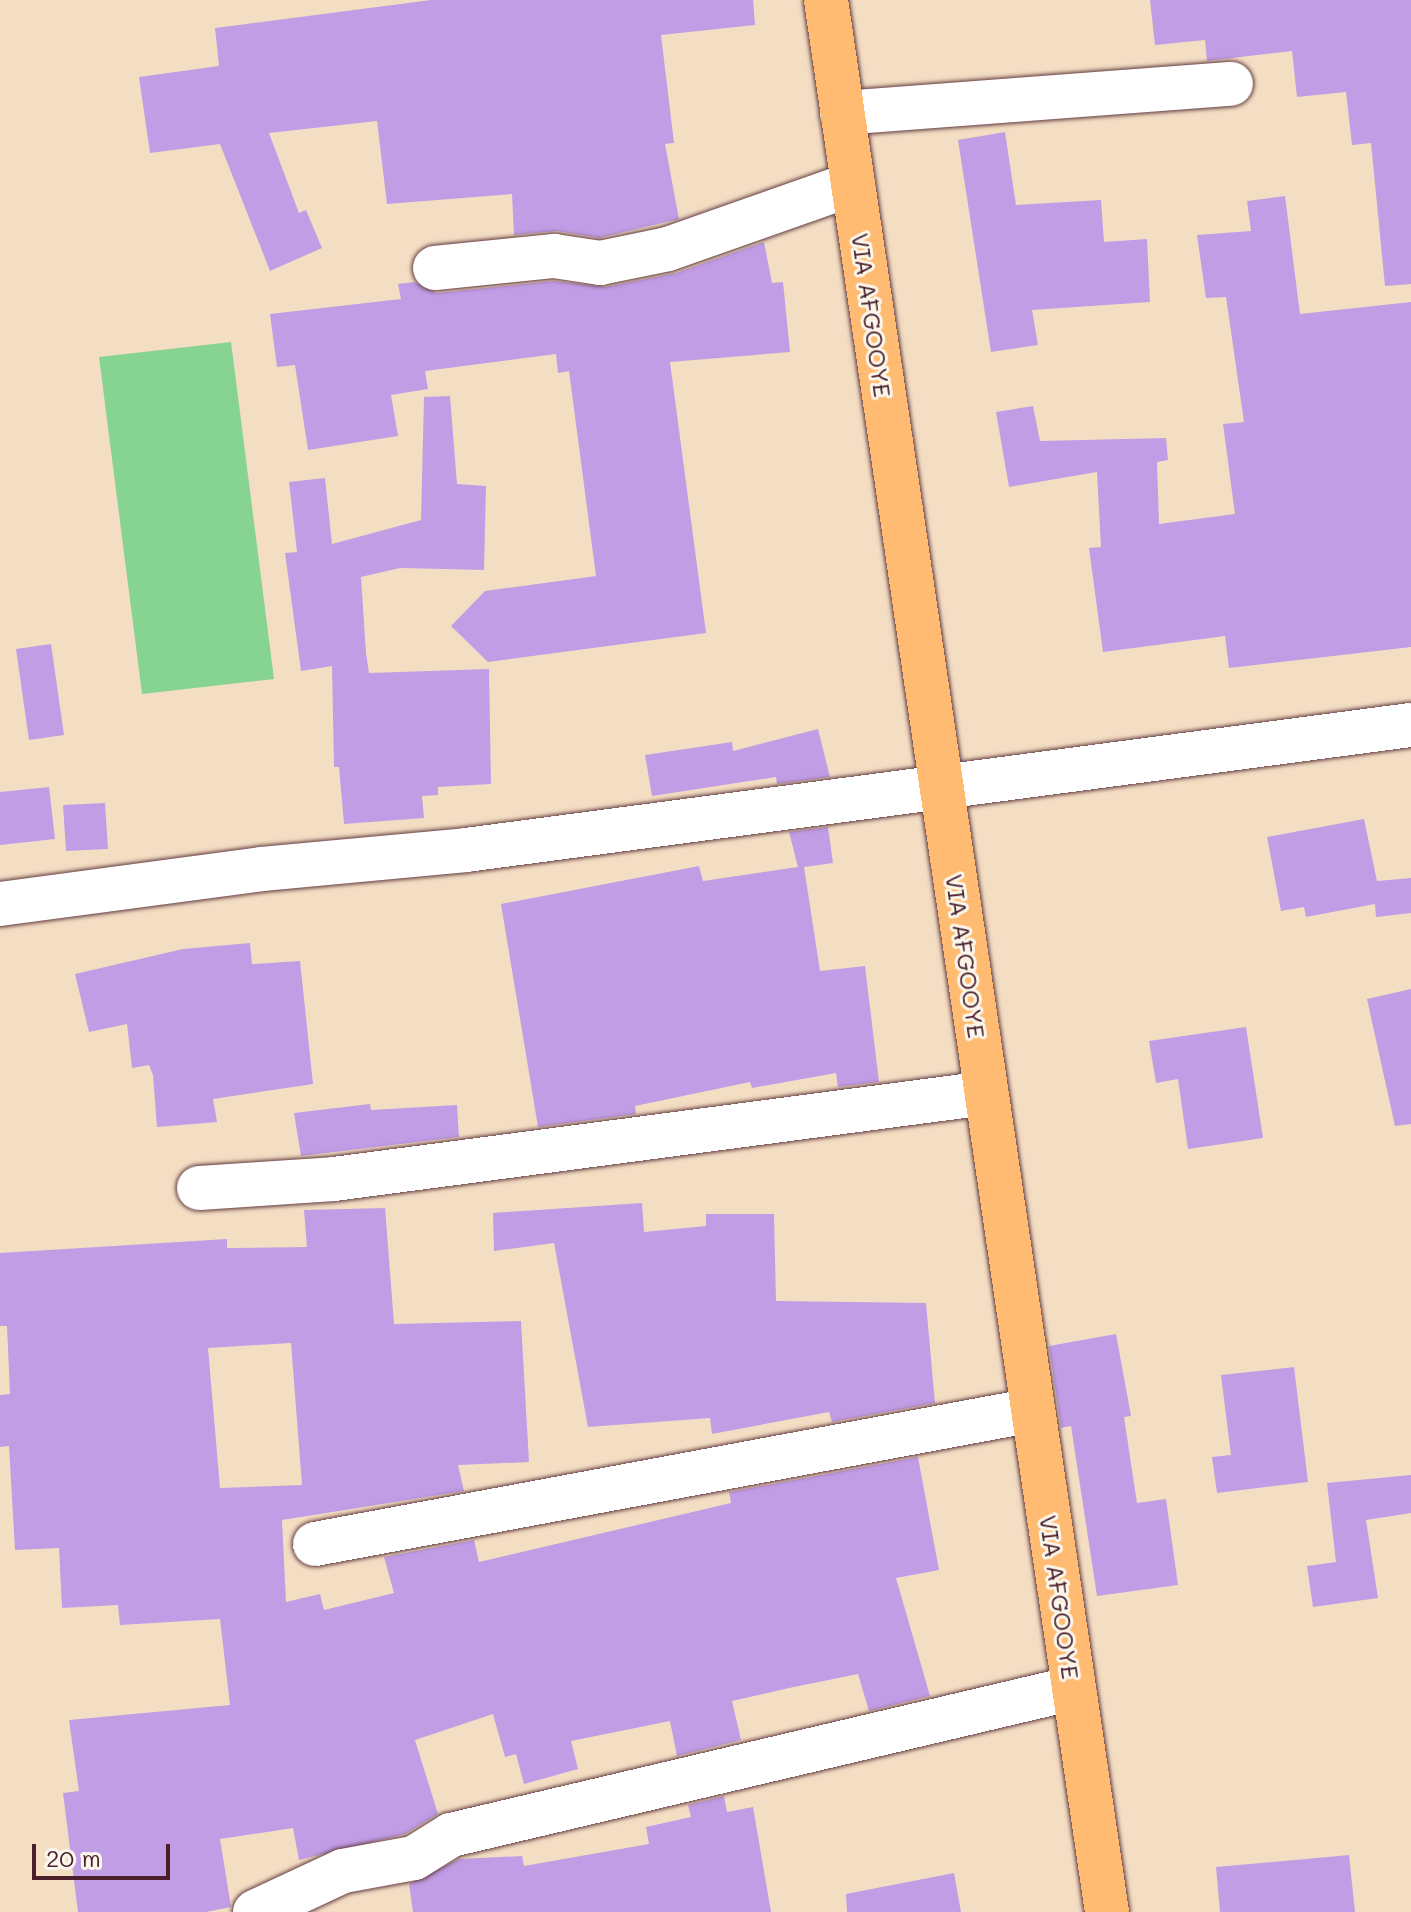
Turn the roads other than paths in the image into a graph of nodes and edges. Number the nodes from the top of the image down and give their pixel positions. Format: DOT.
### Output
graph roads {
  1 [pos="826,0"];
  2 [pos="1231,84"];
  3 [pos="842,113"];
  4 [pos="853,184"];
  5 [pos="435,268"];
  6 [pos="1411,725"];
  7 [pos="942,786"];
  8 [pos="0,904"];
  9 [pos="986,1093"];
  10 [pos="199,1188"];
  11 [pos="1033,1410"];
  12 [pos="315,1544"];
  13 [pos="1074,1688"];
  14 [pos="255,1912"];
  15 [pos="1107,1912"];
  1 -- 3 [label="main road, VIA AFGOOYE"];
  2 -- 3 [label="street"];
  3 -- 4 [label="main road, VIA AFGOOYE"];
  4 -- 5 [label="street"];
  4 -- 7 [label="main road, VIA AFGOOYE"];
  6 -- 7 [label="street"];
  7 -- 8 [label="street"];
  7 -- 9 [label="main road, VIA AFGOOYE"];
  9 -- 10 [label="street"];
  9 -- 11 [label="main road, VIA AFGOOYE"];
  11 -- 12 [label="street"];
  11 -- 13 [label="main road, VIA AFGOOYE"];
  13 -- 14 [label="street"];
  13 -- 15 [label="main road, VIA AFGOOYE"];
}
